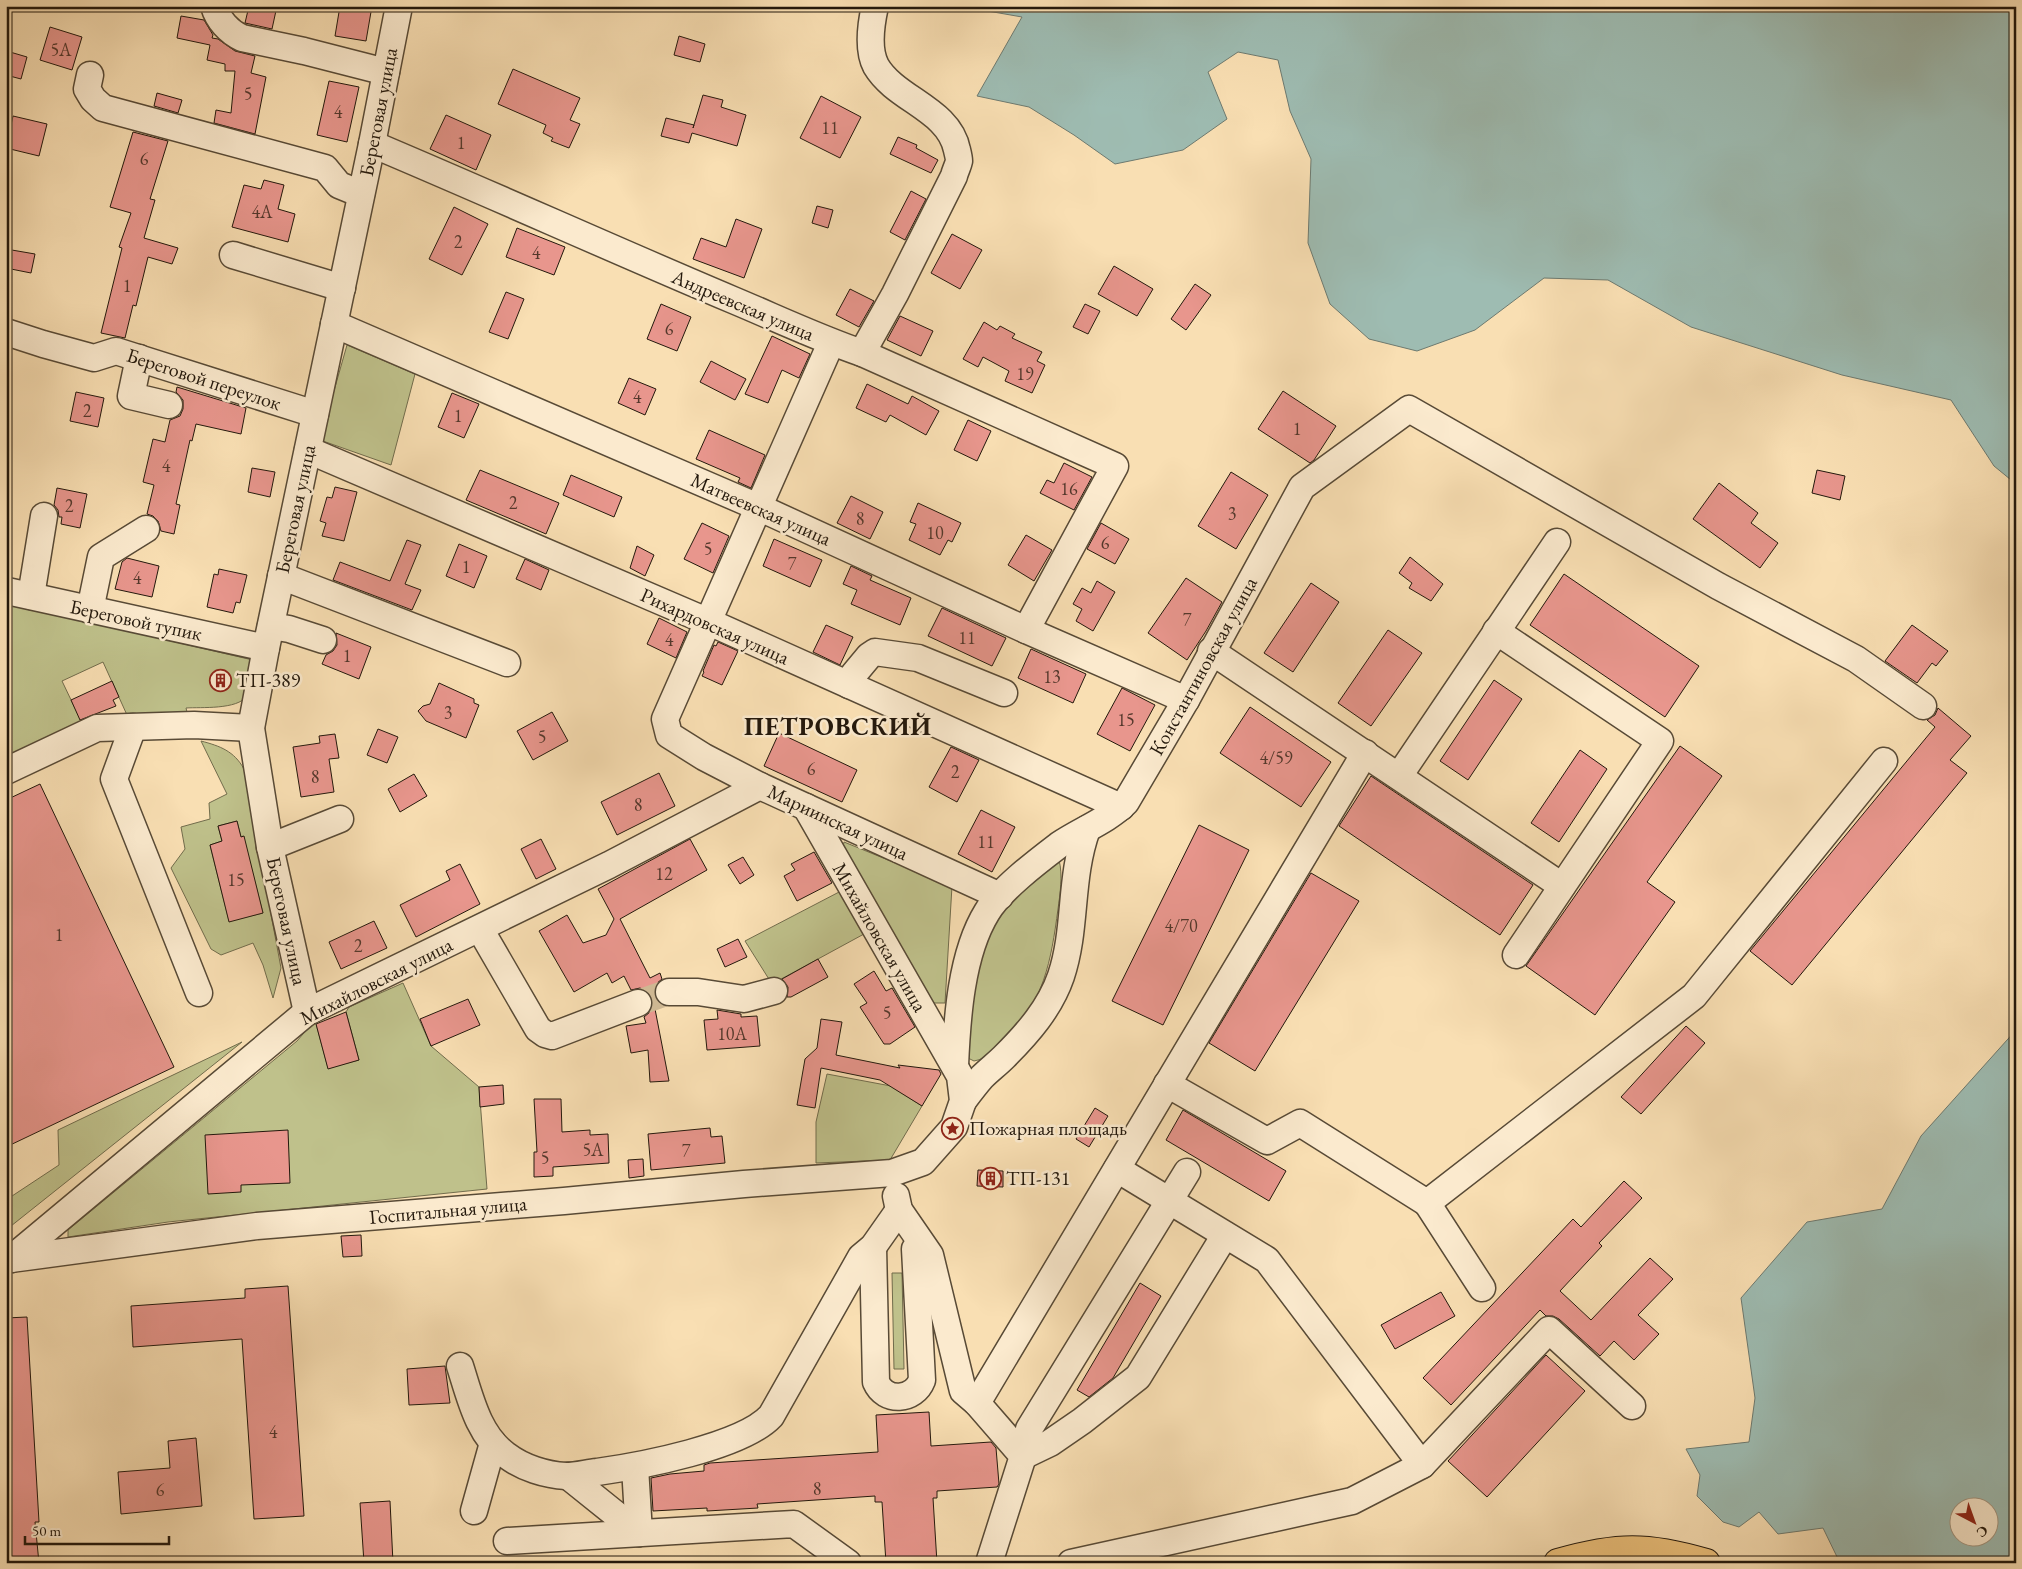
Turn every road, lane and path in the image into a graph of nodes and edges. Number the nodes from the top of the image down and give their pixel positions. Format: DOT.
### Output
graph roads {
  1 [pos="214,6"];
  2 [pos="399,6"];
  3 [pos="876,6"];
  4 [pos="386,72"];
  5 [pos="90,75"];
  6 [pos="372,144"];
  7 [pos="361,194"];
  8 [pos="233,255"];
  9 [pos="342,288"];
  10 [pos="334,324"];
  11 [pos="6,332"];
  12 [pos="832,343"];
  13 [pos="862,353"];
  14 [pos="139,358"];
  15 [pos="169,405"];
  16 [pos="315,414"];
  17 [pos="308,450"];
  18 [pos="758,507"];
  19 [pos="44,516"];
  20 [pos="146,529"];
  21 [pos="1557,542"];
  22 [pos="281,576"];
  23 [pos="19,593"];
  24 [pos="90,610"];
  25 [pos="709,622"];
  26 [pos="1026,630"];
  27 [pos="1496,631"];
  28 [pos="268,637"];
  29 [pos="323,640"];
  30 [pos="1211,651"];
  31 [pos="507,663"];
  32 [pos="849,685"];
  33 [pos="1004,693"];
  34 [pos="1186,700"];
  35 [pos="1923,706"];
  36 [pos="133,727"];
  37 [pos="251,728"];
  38 [pos="1365,753"];
  39 [pos="1884,761"];
  40 [pos="6,771"];
  41 [pos="1399,776"];
  42 [pos="760,786"];
  43 [pos="806,807"];
  44 [pos="1121,807"];
  45 [pos="340,819"];
  46 [pos="1086,829"];
  47 [pos="270,847"];
  48 [pos="1562,886"];
  49 [pos="1000,896"];
  50 [pos="480,929"];
  51 [pos="1516,955"];
  52 [pos="774,991"];
  53 [pos="669,992"];
  54 [pos="199,993"];
  55 [pos="638,1004"];
  56 [pos="307,1012"];
  57 [pos="955,1066"];
  58 [pos="1168,1084"];
  59 [pos="963,1101"];
  60 [pos="1117,1169"];
  61 [pos="1187,1172"];
  62 [pos="892,1173"];
  63 [pos="1170,1201"];
  64 [pos="1427,1203"];
  65 [pos="906,1220"];
  66 [pos="1225,1235"];
  67 [pos="874,1247"];
  68 [pos="9,1260"];
  69 [pos="1482,1288"];
  70 [pos="460,1366"];
  71 [pos="977,1403"];
  72 [pos="1632,1406"];
  73 [pos="493,1443"];
  74 [pos="1023,1456"];
  75 [pos="1422,1465"];
  76 [pos="636,1467"];
  77 [pos="568,1476"];
  78 [pos="474,1510"];
  79 [pos="639,1533"];
  80 [pos="507,1541"];
  81 [pos="848,1563"];
  82 [pos="989,1563"];
  83 [pos="1071,1563"];
  84 [pos="1558,1563"];
  85 [pos="1706,1563"];
  1 -- 4 [label="street"];
  2 -- 4 [label="street, Береговая улица"];
  3 -- 13 [label="street"];
  4 -- 6 [label="street, Береговая улица"];
  5 -- 7 [label="street"];
  6 -- 7 [label="street, Береговая улица"];
  6 -- 12 [label="street, Андреевская улица"];
  7 -- 9 [label="street, Береговая улица"];
  8 -- 9 [label="street"];
  9 -- 10 [label="street, Береговая улица"];
  10 -- 16 [label="street, Береговая улица"];
  10 -- 18 [label="street, Матвеевская улица"];
  11 -- 14 [label="street, Береговой переулок"];
  12 -- 13 [label="street, Андреевская улица"];
  12 -- 18 [label="street"];
  13 -- 26 [label="street, Андреевская улица"];
  14 -- 15 [label="street"];
  14 -- 16 [label="street, Береговой переулок"];
  16 -- 17 [label="street, Береговая улица"];
  17 -- 22 [label="street, Береговая улица"];
  17 -- 25 [label="street, Рихардовская улица"];
  18 -- 25 [label="street"];
  18 -- 26 [label="street, Матвеевская улица"];
  19 -- 23 [label="street"];
  20 -- 24 [label="street"];
  21 -- 27 [label="street"];
  22 -- 28 [label="street, Береговая улица"];
  22 -- 31 [label="street"];
  23 -- 24 [label="street, Береговой тупик"];
  24 -- 28 [label="street, Береговой тупик"];
  25 -- 32 [label="street, Рихардовская улица"];
  25 -- 42 [label="street, Мариинская улица"];
  26 -- 34 [label="street, Матвеевская улица"];
  27 -- 41 [label="street"];
  27 -- 48 [label="street"];
  28 -- 29 [label="street, Береговой тупик"];
  28 -- 37 [label="street, Береговая улица"];
  30 -- 34 [label="street, Константиновская улица"];
  30 -- 35 [label="street, Константиновская улица"];
  30 -- 38 [label="street"];
  32 -- 33 [label="street"];
  32 -- 44 [label="street, Рихардовская улица"];
  34 -- 44 [label="street, Константиновская улица"];
  36 -- 37 [label="street"];
  36 -- 40 [label="street"];
  36 -- 54 [label="street"];
  37 -- 47 [label="street, Береговая улица"];
  38 -- 41 [label="street"];
  38 -- 58 [label="street"];
  39 -- 64 [label="street"];
  41 -- 48 [label="street"];
  42 -- 43 [label="street, Мариинская улица"];
  42 -- 50 [label="street, Михайловская улица"];
  43 -- 49 [label="street, Мариинская улица"];
  43 -- 57 [label="street, Михайловская улица"];
  44 -- 46 [label="street, Константиновская улица"];
  45 -- 47 [label="street"];
  46 -- 49 [label="street, Константиновская улица"];
  46 -- 59 [label="street"];
  47 -- 56 [label="street, Береговая улица"];
  48 -- 51 [label="street"];
  49 -- 57 [label="street, Константиновская улица"];
  50 -- 55 [label="street"];
  50 -- 56 [label="street, Михайловская улица"];
  52 -- 53 [label="street"];
  56 -- 68 [label="street, Михайловская улица"];
  57 -- 59 [label="street"];
  58 -- 60 [label="street"];
  58 -- 64 [label="street"];
  59 -- 62 [label="street"];
  60 -- 63 [label="street"];
  60 -- 71 [label="street"];
  61 -- 63 [label="street"];
  62 -- 65 [label="street"];
  62 -- 68 [label="street, Госпитальная улица"];
  63 -- 66 [label="street"];
  63 -- 74 [label="street"];
  64 -- 69 [label="street"];
  65 -- 67 [label="street"];
  65 -- 67 [label="street"];
  65 -- 71 [label="street"];
  66 -- 74 [label="street"];
  66 -- 75 [label="street"];
  67 -- 76 [label="street"];
  70 -- 73 [label="street"];
  71 -- 74 [label="street"];
  72 -- 75 [label="street"];
  73 -- 77 [label="street"];
  73 -- 78 [label="street"];
  74 -- 82 [label="street"];
  75 -- 83 [label="street"];
  76 -- 77 [label="street"];
  76 -- 79 [label="street"];
  77 -- 79 [label="street"];
  79 -- 80 [label="street"];
  79 -- 81 [label="street"];
  84 -- 85 [label="main road"];
}
